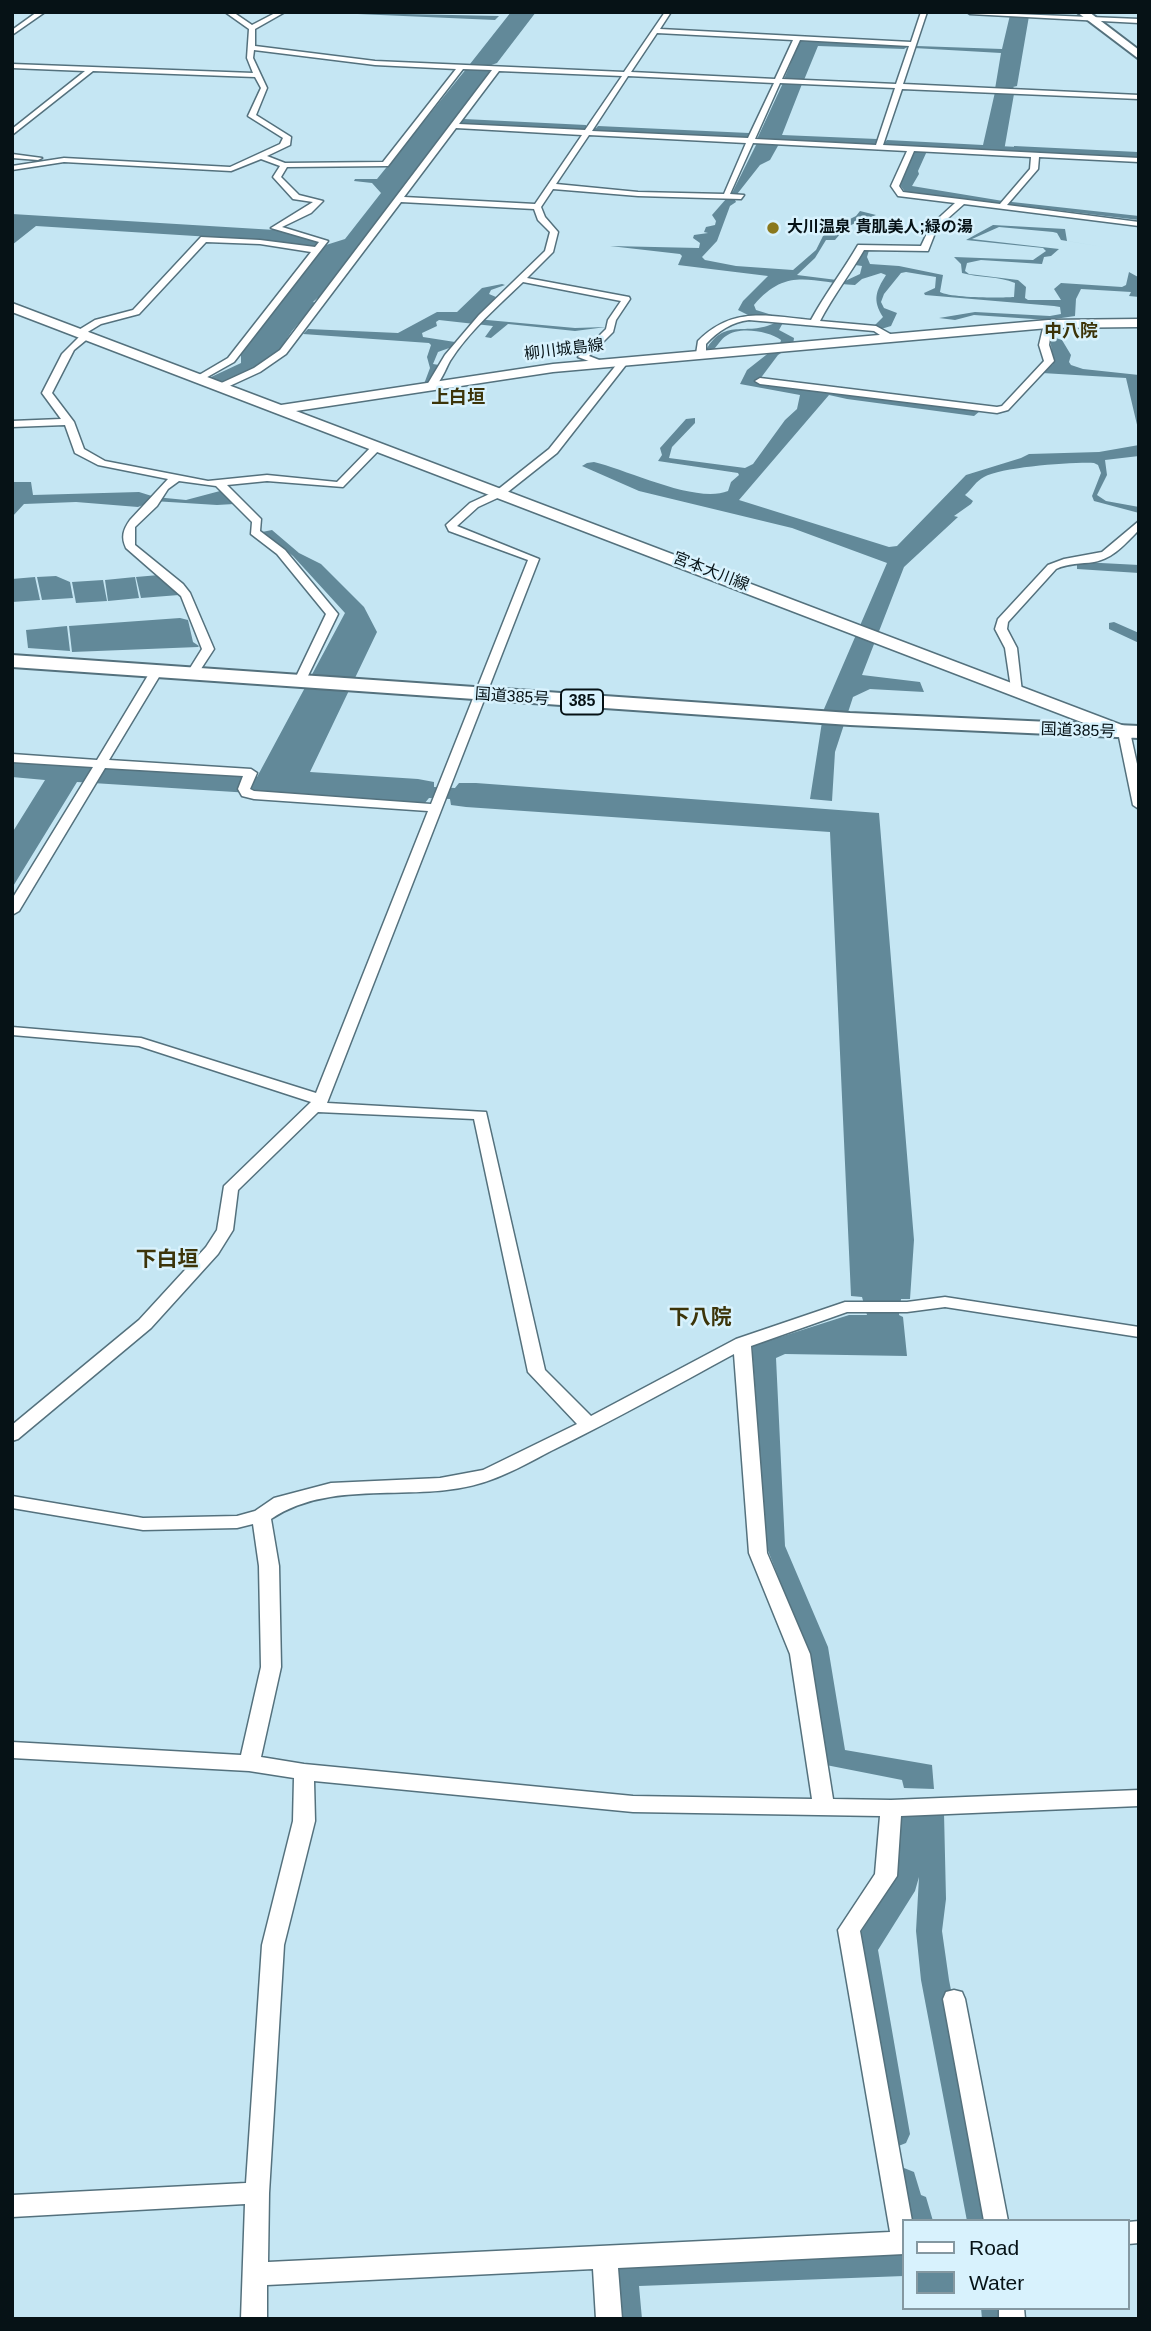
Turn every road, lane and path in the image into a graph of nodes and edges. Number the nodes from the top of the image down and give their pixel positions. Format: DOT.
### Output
graph roads {
  1 [pos="42,12"];
  2 [pos="228,12"];
  3 [pos="282,12"];
  4 [pos="668,12"];
  5 [pos="923,12"];
  6 [pos="970,12"];
  7 [pos="1088,15"];
  8 [pos="1139,21"];
  9 [pos="252,28"];
  10 [pos="657,31"];
  11 [pos="12,33"];
  12 [pos="797,39"];
  13 [pos="915,44"];
  14 [pos="251,48"];
  15 [pos="1139,50"];
  16 [pos="1139,56"];
  17 [pos="12,66"];
  18 [pos="462,66"];
  19 [pos="498,67"];
  20 [pos="91,69"];
  21 [pos="629,74"];
  22 [pos="258,75"];
  23 [pos="778,80"];
  24 [pos="898,86"];
  25 [pos="1139,97"];
  26 [pos="453,126"];
  27 [pos="589,130"];
  28 [pos="12,133"];
  29 [pos="751,141"];
  30 [pos="880,144"];
  31 [pos="918,149"];
  32 [pos="1035,155"];
  33 [pos="12,156"];
  34 [pos="263,157"];
  35 [pos="54,160"];
  36 [pos="1139,160"];
  37 [pos="284,164"];
  38 [pos="12,168"];
  39 [pos="551,186"];
  40 [pos="726,194"];
  41 [pos="741,197"];
  42 [pos="398,200"];
  43 [pos="964,201"];
  44 [pos="1005,203"];
  45 [pos="537,207"];
  46 [pos="1139,224"];
  47 [pos="316,250"];
  48 [pos="519,279"];
  49 [pos="12,307"];
  50 [pos="815,322"];
  51 [pos="1139,323"];
  52 [pos="1048,324"];
  53 [pos="83,334"];
  54 [pos="889,337"];
  55 [pos="701,354"];
  56 [pos="624,361"];
  57 [pos="602,363"];
  58 [pos="199,379"];
  59 [pos="760,381"];
  60 [pos="432,385"];
  61 [pos="218,386"];
  62 [pos="282,409"];
  63 [pos="69,422"];
  64 [pos="12,424"];
  65 [pos="378,446"];
  66 [pos="176,479"];
  67 [pos="219,483"];
  68 [pos="500,492"];
  69 [pos="1139,524"];
  70 [pos="12,662"];
  71 [pos="156,672"];
  72 [pos="193,673"];
  73 [pos="300,681"];
  74 [pos="1016,692"];
  75 [pos="480,695"];
  76 [pos="850,719"];
  77 [pos="1134,734"];
  78 [pos="12,758"];
  79 [pos="104,763"];
  80 [pos="1139,805"];
  81 [pos="436,806"];
  82 [pos="12,911"];
  83 [pos="12,1031"];
  84 [pos="317,1103"];
  85 [pos="1139,1332"];
  86 [pos="741,1343"];
  87 [pos="589,1425"];
  88 [pos="12,1435"];
  89 [pos="12,1502"];
  90 [pos="261,1516"];
  91 [pos="12,1750"];
  92 [pos="249,1763"];
  93 [pos="304,1772"];
  94 [pos="1139,1798"];
  95 [pos="824,1807"];
  96 [pos="891,1808"];
  97 [pos="954,1999"];
  98 [pos="257,2193"];
  99 [pos="12,2206"];
  100 [pos="996,2219"];
  101 [pos="902,2232"];
  102 [pos="902,2243"];
  103 [pos="605,2258"];
  104 [pos="256,2274"];
  105 [pos="254,2319"];
  106 [pos="609,2319"];
  1 -- 11 [label="street"];
  2 -- 9 [label="street"];
  3 -- 9 [label="street"];
  4 -- 10 [label="street"];
  5 -- 13 [label="street"];
  6 -- 7 [label="street"];
  7 -- 8 [label="street"];
  7 -- 15 [label="highway"];
  7 -- 16 [label="highway"];
  9 -- 14 [label="street"];
  10 -- 12 [label="street"];
  10 -- 21 [label="street"];
  12 -- 13 [label="street"];
  12 -- 23 [label="street"];
  13 -- 24 [label="street"];
  14 -- 18 [label="street"];
  14 -- 22 [label="street"];
  17 -- 20 [label="street"];
  18 -- 19 [label="street"];
  18 -- 37 [label="street"];
  19 -- 21 [label="street"];
  19 -- 26 [label="street"];
  20 -- 22 [label="street"];
  20 -- 28 [label="street"];
  21 -- 23 [label="street"];
  21 -- 27 [label="street"];
  22 -- 34 [label="street"];
  23 -- 24 [label="street"];
  23 -- 29 [label="street"];
  24 -- 25 [label="street"];
  24 -- 30 [label="street"];
  26 -- 27 [label="street"];
  26 -- 42 [label="street"];
  27 -- 29 [label="street"];
  27 -- 39 [label="street"];
  29 -- 30 [label="street"];
  29 -- 40 [label="street"];
  30 -- 31 [label="street"];
  31 -- 32 [label="street"];
  31 -- 43 [label="street"];
  32 -- 36 [label="street"];
  32 -- 44 [label="street"];
  33 -- 35 [label="street"];
  34 -- 35 [label="street"];
  34 -- 37 [label="street"];
  35 -- 38 [label="street"];
  37 -- 47 [label="street"];
  39 -- 40 [label="street"];
  39 -- 45 [label="street"];
  40 -- 41 [label="street"];
  42 -- 45 [label="street"];
  42 -- 61 [label="street"];
  43 -- 44 [label="street"];
  43 -- 50 [label="street"];
  44 -- 46 [label="street"];
  45 -- 48 [label="street"];
  47 -- 53 [label="street"];
  47 -- 58 [label="street"];
  48 -- 57 [label="street"];
  48 -- 60 [label="street"];
  49 -- 53 [label="main road, 柳川城島線"];
  50 -- 54 [label="street"];
  50 -- 55 [label="street"];
  51 -- 52 [label="main road, 柳川城島線"];
  52 -- 54 [label="main road, 柳川城島線"];
  52 -- 59 [label="street"];
  53 -- 58 [label="main road, 柳川城島線"];
  53 -- 63 [label="street"];
  54 -- 55 [label="main road, 柳川城島線"];
  55 -- 56 [label="main road, 柳川城島線"];
  56 -- 57 [label="main road, 柳川城島線"];
  56 -- 68 [label="street"];
  57 -- 60 [label="main road, 柳川城島線"];
  58 -- 61 [label="main road, 柳川城島線"];
  60 -- 62 [label="main road, 柳川城島線"];
  61 -- 62 [label="main road, 柳川城島線"];
  62 -- 65 [label="main road, 宮本大川線"];
  63 -- 64 [label="street"];
  63 -- 66 [label="street"];
  65 -- 67 [label="street"];
  65 -- 68 [label="main road, 宮本大川線"];
  66 -- 67 [label="street"];
  66 -- 72 [label="street"];
  67 -- 73 [label="street"];
  68 -- 74 [label="main road, 宮本大川線"];
  68 -- 75 [label="street"];
  69 -- 74 [label="street"];
  70 -- 71 [label="highway, 国道385号 / 385"];
  71 -- 72 [label="highway, 国道385号 / 385"];
  71 -- 79 [label="street"];
  72 -- 73 [label="highway, 国道385号 / 385"];
  73 -- 75 [label="highway, 国道385号 / 385"];
  74 -- 77 [label="main road, 宮本大川線"];
  75 -- 76 [label="highway, 国道385号 / 385"];
  75 -- 81 [label="street"];
  76 -- 77 [label="highway, 国道385号 / 385"];
  77 -- 80 [label="street"];
  78 -- 79 [label="street"];
  79 -- 81 [label="street"];
  79 -- 82 [label="street"];
  81 -- 84 [label="street"];
  83 -- 84 [label="street"];
  84 -- 87 [label="street"];
  84 -- 88 [label="street"];
  85 -- 86 [label="street"];
  86 -- 87 [label="street"];
  86 -- 95 [label="street"];
  87 -- 90 [label="street"];
  89 -- 90 [label="street"];
  90 -- 92 [label="street"];
  91 -- 92 [label="street"];
  92 -- 93 [label="street"];
  93 -- 95 [label="street"];
  93 -- 98 [label="street"];
  94 -- 96 [label="street"];
  95 -- 96 [label="street"];
  96 -- 101 [label="street"];
  97 -- 100 [label="street"];
  98 -- 99 [label="street"];
  98 -- 104 [label="street"];
  102 -- 103 [label="street"];
  103 -- 104 [label="street"];
  103 -- 106 [label="street"];
  104 -- 105 [label="street"];
}
